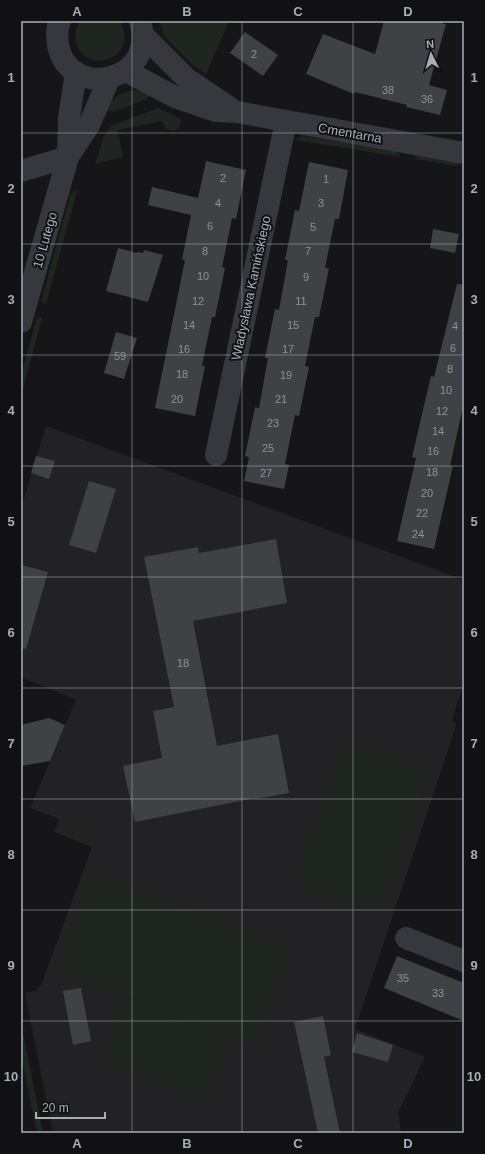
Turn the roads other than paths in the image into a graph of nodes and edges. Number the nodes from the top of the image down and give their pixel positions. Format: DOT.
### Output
graph roads {
  1 [pos="55,24"];
  2 [pos="142,28"];
  3 [pos="76,72"];
  4 [pos="118,75"];
  5 [pos="237,112"];
  6 [pos="286,121"];
  7 [pos="464,153"];
  8 [pos="68,157"];
  9 [pos="21,171"];
  10 [pos="21,322"];
  11 [pos="216,455"];
  12 [pos="406,938"];
  13 [pos="464,961"];
  1 -- 3 [label="street"];
  2 -- 4 [label="street"];
  2 -- 5 [label="street, Cmentarna"];
  3 -- 4 [label="street"];
  3 -- 8 [label="street"];
  4 -- 5 [label="street, Cmentarna"];
  4 -- 8 [label="street"];
  5 -- 6 [label="street, Cmentarna"];
  6 -- 7 [label="street, Cmentarna"];
  6 -- 11 [label="street, Władysława Kamińskiego"];
  8 -- 9 [label="street"];
  8 -- 10 [label="street, 10 Lutego"];
  12 -- 13 [label="street"];
}
